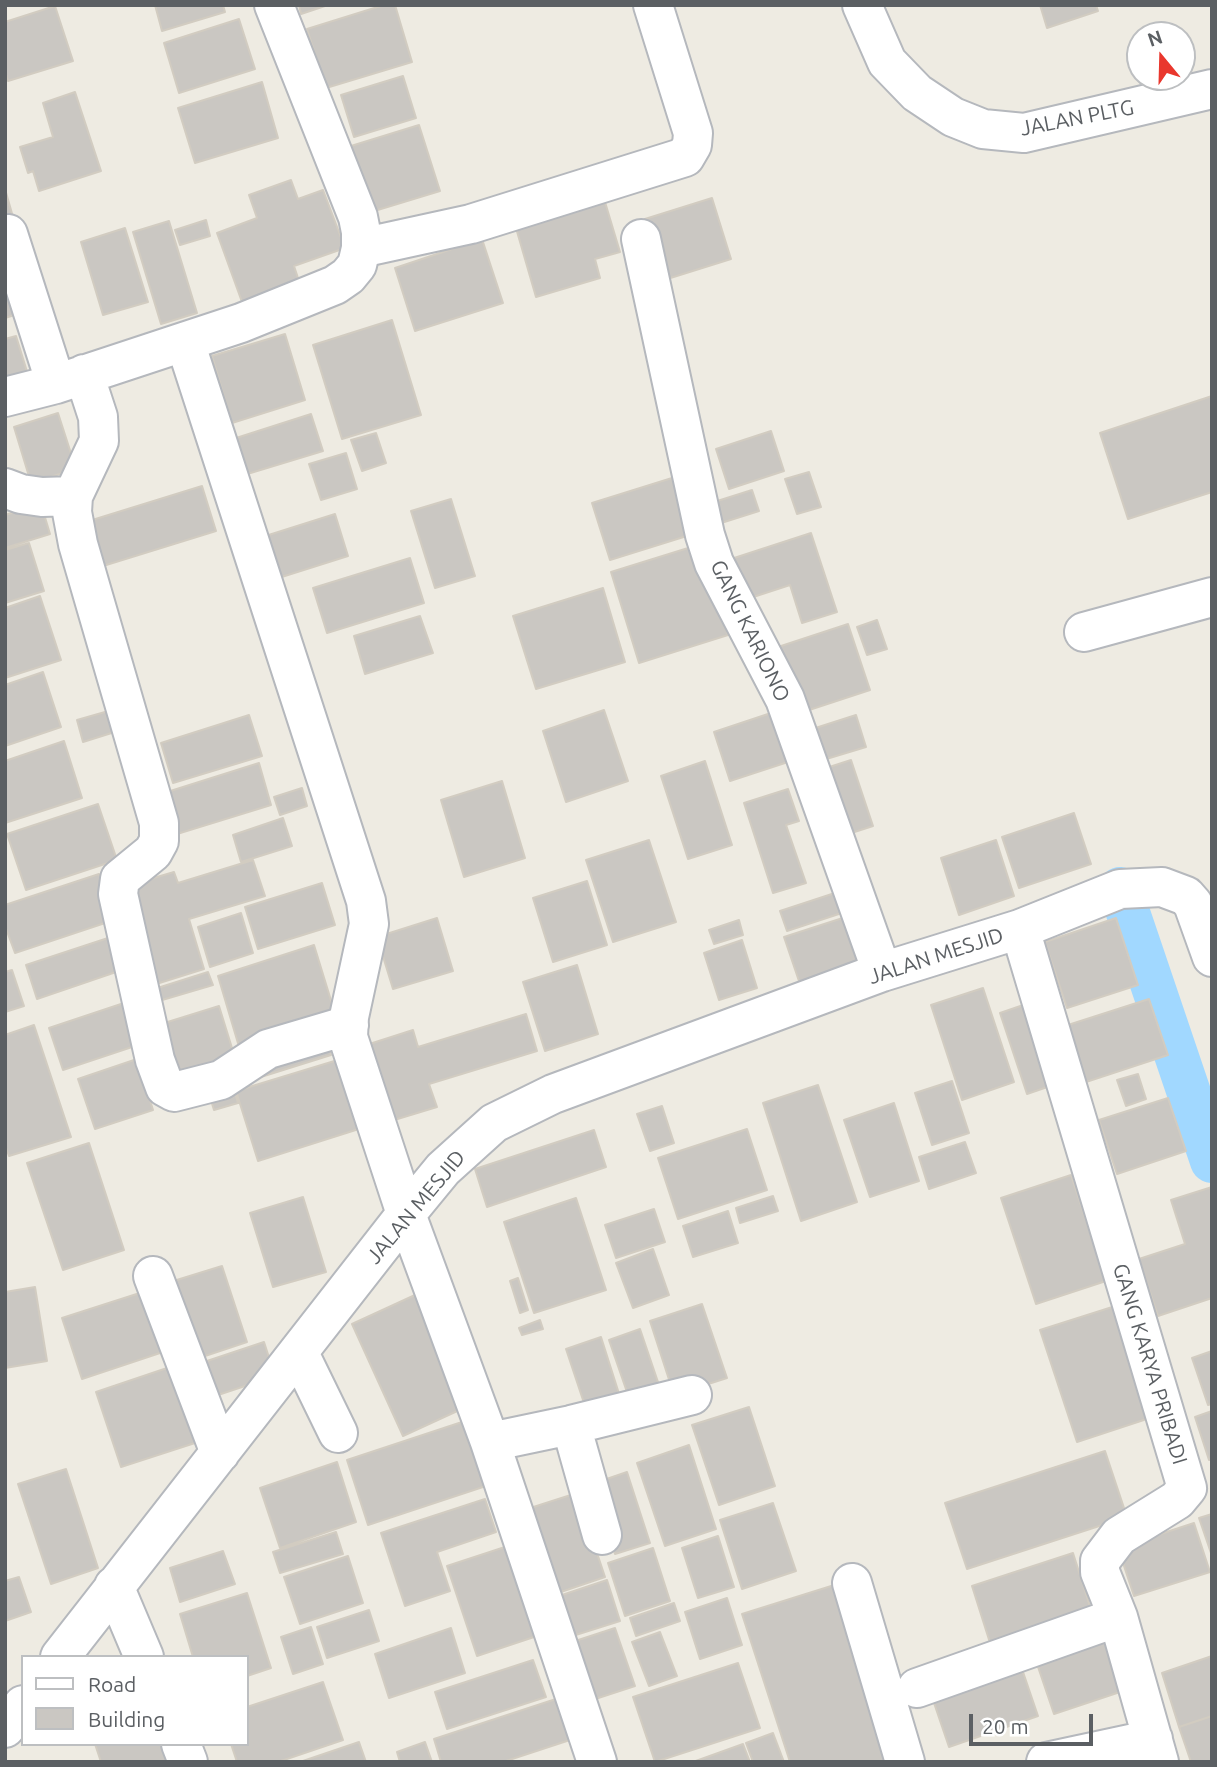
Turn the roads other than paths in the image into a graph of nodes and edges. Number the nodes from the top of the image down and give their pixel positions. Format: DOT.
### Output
graph roads {
  1 [pos="274,5"];
  2 [pos="653,5"];
  3 [pos="864,11"];
  4 [pos="1212,89"];
  5 [pos="8,234"];
  6 [pos="640,239"];
  7 [pos="361,248"];
  8 [pos="186,342"];
  9 [pos="70,379"];
  10 [pos="5,397"];
  11 [pos="5,488"];
  12 [pos="73,496"];
  13 [pos="1212,597"];
  14 [pos="1084,632"];
  15 [pos="1020,929"];
  16 [pos="1212,957"];
  17 [pos="882,972"];
  18 [pos="349,1025"];
  19 [pos="406,1214"];
  20 [pos="153,1276"];
  21 [pos="299,1353"];
  22 [pos="692,1395"];
  23 [pos="571,1425"];
  24 [pos="338,1433"];
  25 [pos="490,1442"];
  26 [pos="220,1453"];
  27 [pos="602,1535"];
  28 [pos="852,1583"];
  29 [pos="114,1586"];
  30 [pos="1118,1617"];
  31 [pos="62,1655"];
  32 [pos="143,1655"];
  33 [pos="916,1688"];
  34 [pos="21,1708"];
  35 [pos="5,1728"];
  36 [pos="1156,1750"];
  37 [pos="597,1762"];
  38 [pos="905,1762"];
  39 [pos="1046,1762"];
  1 -- 7 [label="street"];
  2 -- 7 [label="street"];
  3 -- 4 [label="street, JALAN PLTG"];
  5 -- 9 [label="street"];
  6 -- 17 [label="street, GANG KARIONO"];
  7 -- 8 [label="street"];
  8 -- 9 [label="street"];
  8 -- 18 [label="street"];
  9 -- 10 [label="street"];
  9 -- 12 [label="street"];
  11 -- 12 [label="street"];
  12 -- 18 [label="street"];
  13 -- 14 [label="street"];
  15 -- 16 [label="street, JALAN MESJID"];
  15 -- 17 [label="street, JALAN MESJID"];
  15 -- 30 [label="street, GANG KARYA PRIBADI"];
  17 -- 19 [label="street, JALAN MESJID"];
  18 -- 19 [label="street"];
  19 -- 21 [label="street, JALAN MESJID"];
  19 -- 25 [label="street"];
  20 -- 26 [label="street"];
  21 -- 24 [label="street"];
  21 -- 26 [label="street, JALAN MESJID"];
  22 -- 23 [label="street"];
  23 -- 25 [label="street"];
  23 -- 27 [label="street"];
  25 -- 37 [label="street"];
  26 -- 29 [label="street, JALAN MESJID"];
  28 -- 38 [label="street"];
  29 -- 31 [label="street, JALAN MESJID"];
  29 -- 32 [label="street"];
  30 -- 33 [label="street"];
  30 -- 36 [label="street, GANG KARYA PRIBADI"];
  34 -- 35 [label="street"];
  36 -- 39 [label="street"];
}
